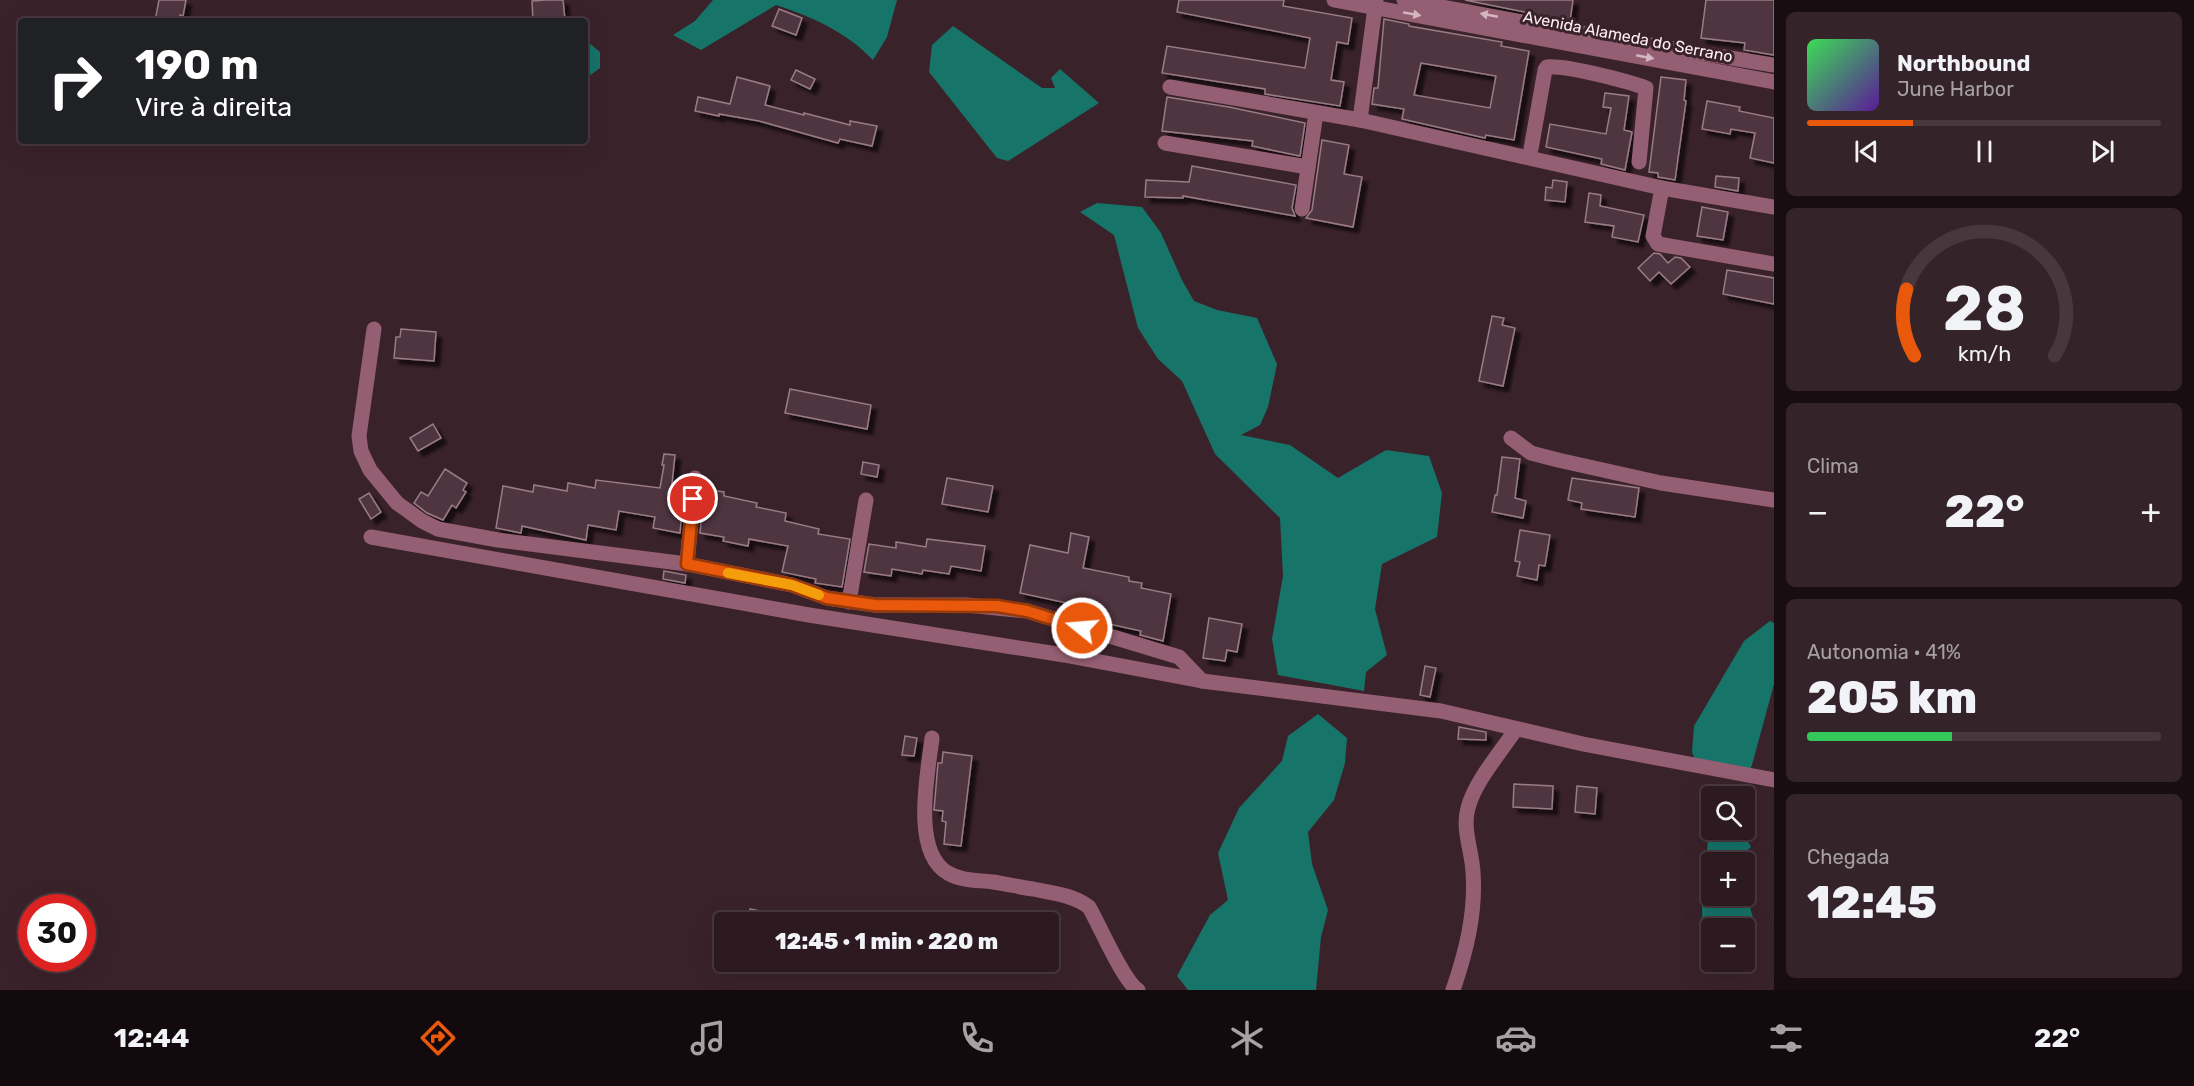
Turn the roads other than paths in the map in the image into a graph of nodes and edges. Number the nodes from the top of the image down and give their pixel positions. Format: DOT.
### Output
graph roads {
  1 [pos="1334,0"];
  2 [pos="1404,0"];
  3 [pos="1376,4"];
  4 [pos="1608,44"];
  5 [pos="1774,65"];
  6 [pos="1601,75"];
  7 [pos="1774,82"];
  8 [pos="1170,87"];
  9 [pos="1316,113"];
  10 [pos="1360,120"];
  11 [pos="1166,143"];
  12 [pos="1531,149"];
  13 [pos="1639,162"];
  14 [pos="1308,167"];
  15 [pos="1662,188"];
  16 [pos="1774,207"];
  17 [pos="1302,209"];
  18 [pos="1774,264"];
  19 [pos="374,329"];
  20 [pos="1511,438"];
  21 [pos="695,478"];
  22 [pos="866,500"];
  23 [pos="1774,500"];
  24 [pos="371,537"];
  25 [pos="687,564"];
  26 [pos="849,602"];
  27 [pos="1202,681"];
  28 [pos="1516,729"];
  29 [pos="932,738"];
  30 [pos="1774,780"];
  31 [pos="1138,990"];
  32 [pos="1453,990"];
  1 -- 3 [label="street, Avenida Alameda do Serrano"];
  4 -- 2 [label="street, Avenida Alameda do Serrano, one-way"];
  3 -- 4 [label="street, Avenida Alameda do Serrano, one-way"];
  3 -- 10 [label="street"];
  4 -- 5 [label="street, Avenida Alameda do Serrano"];
  4 -- 6 [label="street"];
  4 -- 7 [label="street, Avenida Alameda do Serrano, one-way"];
  6 -- 12 [label="street"];
  6 -- 13 [label="street"];
  8 -- 9 [label="street"];
  9 -- 10 [label="street"];
  9 -- 14 [label="street"];
  10 -- 15 [label="street"];
  11 -- 14 [label="street"];
  14 -- 17 [label="street"];
  15 -- 16 [label="street"];
  15 -- 18 [label="street"];
  19 -- 25 [label="street"];
  20 -- 23 [label="street"];
  21 -- 25 [label="street"];
  22 -- 26 [label="street"];
  24 -- 27 [label="street"];
  25 -- 26 [label="street"];
  26 -- 27 [label="street"];
  27 -- 28 [label="street"];
  28 -- 30 [label="street"];
  28 -- 32 [label="street"];
  29 -- 31 [label="street"];
}
